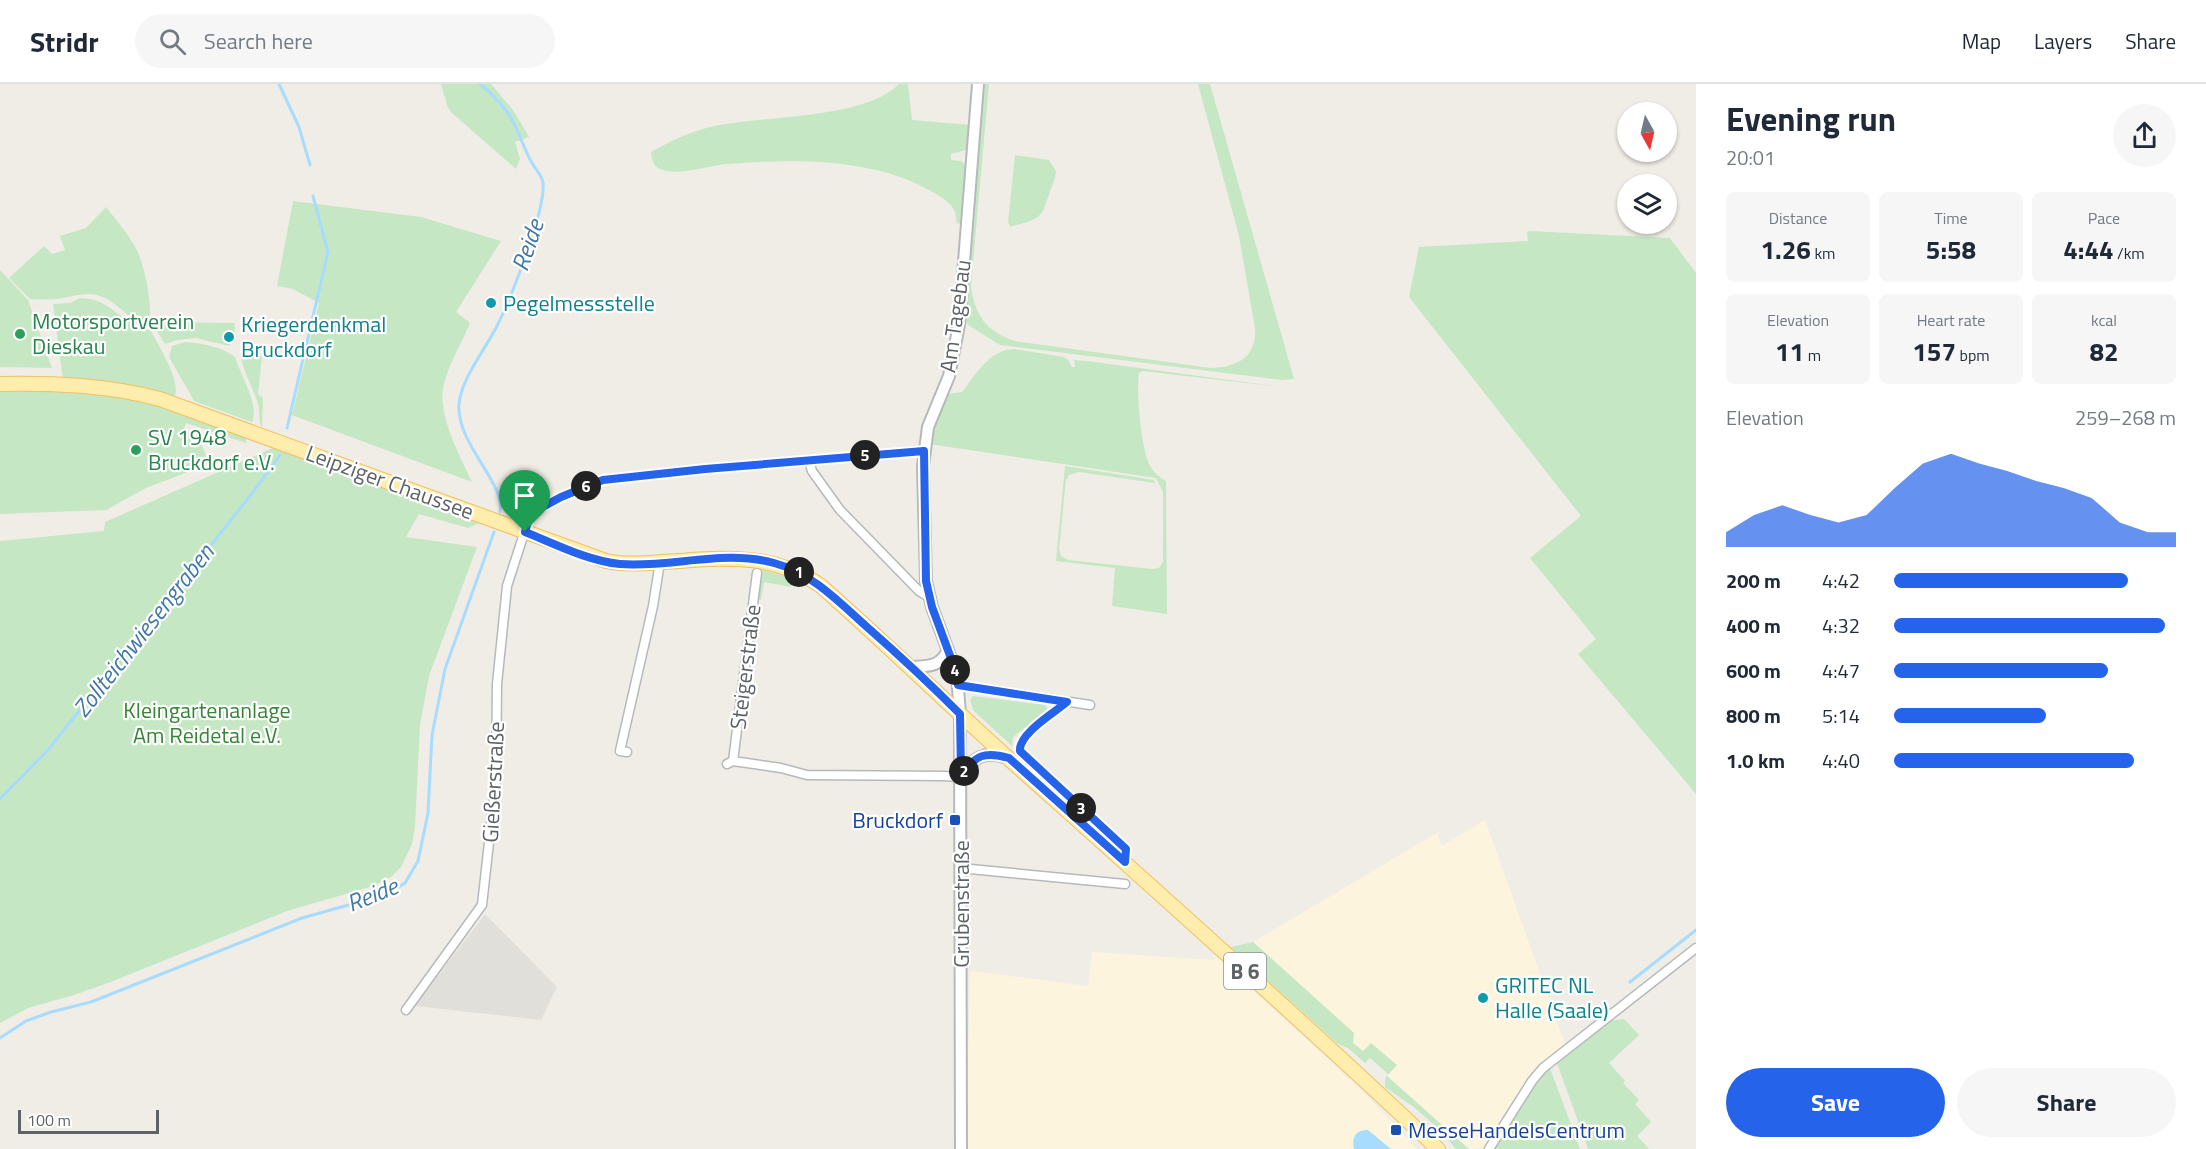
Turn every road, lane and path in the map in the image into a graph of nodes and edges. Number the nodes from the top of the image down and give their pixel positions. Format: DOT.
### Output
graph roads {
  1 [pos="978,84"];
  2 [pos="0,384"];
  3 [pos="924,451"];
  4 [pos="809,461"];
  5 [pos="525,532"];
  6 [pos="660,562"];
  7 [pos="757,573"];
  8 [pos="929,597"];
  9 [pos="948,650"];
  10 [pos="912,667"];
  11 [pos="958,685"];
  12 [pos="1067,702"];
  13 [pos="1090,705"];
  14 [pos="960,714"];
  15 [pos="627,752"];
  16 [pos="1015,754"];
  17 [pos="961,776"];
  18 [pos="960,868"];
  19 [pos="1125,884"];
  20 [pos="1696,948"];
  21 [pos="406,1010"];
  22 [pos="961,1149"];
  23 [pos="1438,1149"];
  24 [pos="1489,1149"];
  1 -- 3 [label="street, Am Tagebau"];
  2 -- 5 [label="main road, Leipziger Chaussee / B 6"];
  3 -- 4 [label="street, Gießerstraße"];
  3 -- 8 [label="street, Am Tagebau"];
  4 -- 5 [label="street, Gießerstraße"];
  4 -- 8 [label="street"];
  5 -- 6 [label="main road, B 6"];
  5 -- 21 [label="street, Gießerstraße"];
  6 -- 10 [label="main road, B 6"];
  6 -- 15 [label="street"];
  7 -- 17 [label="street, Steigerstraße"];
  8 -- 9 [label="street, Am Tagebau"];
  9 -- 10 [label="street"];
  9 -- 11 [label="street, Am Tagebau"];
  10 -- 14 [label="main road, B 6"];
  11 -- 12 [label="street"];
  11 -- 14 [label="street, Am Tagebau"];
  12 -- 13 [label="street"];
  12 -- 16 [label="street"];
  14 -- 16 [label="main road, B 6"];
  14 -- 17 [label="street, Grubenstraße"];
  16 -- 17 [label="street"];
  16 -- 23 [label="main road, B 6"];
  17 -- 18 [label="street, Grubenstraße"];
  18 -- 19 [label="street"];
  18 -- 22 [label="street, Grubenstraße"];
  20 -- 24 [label="street"];
}
